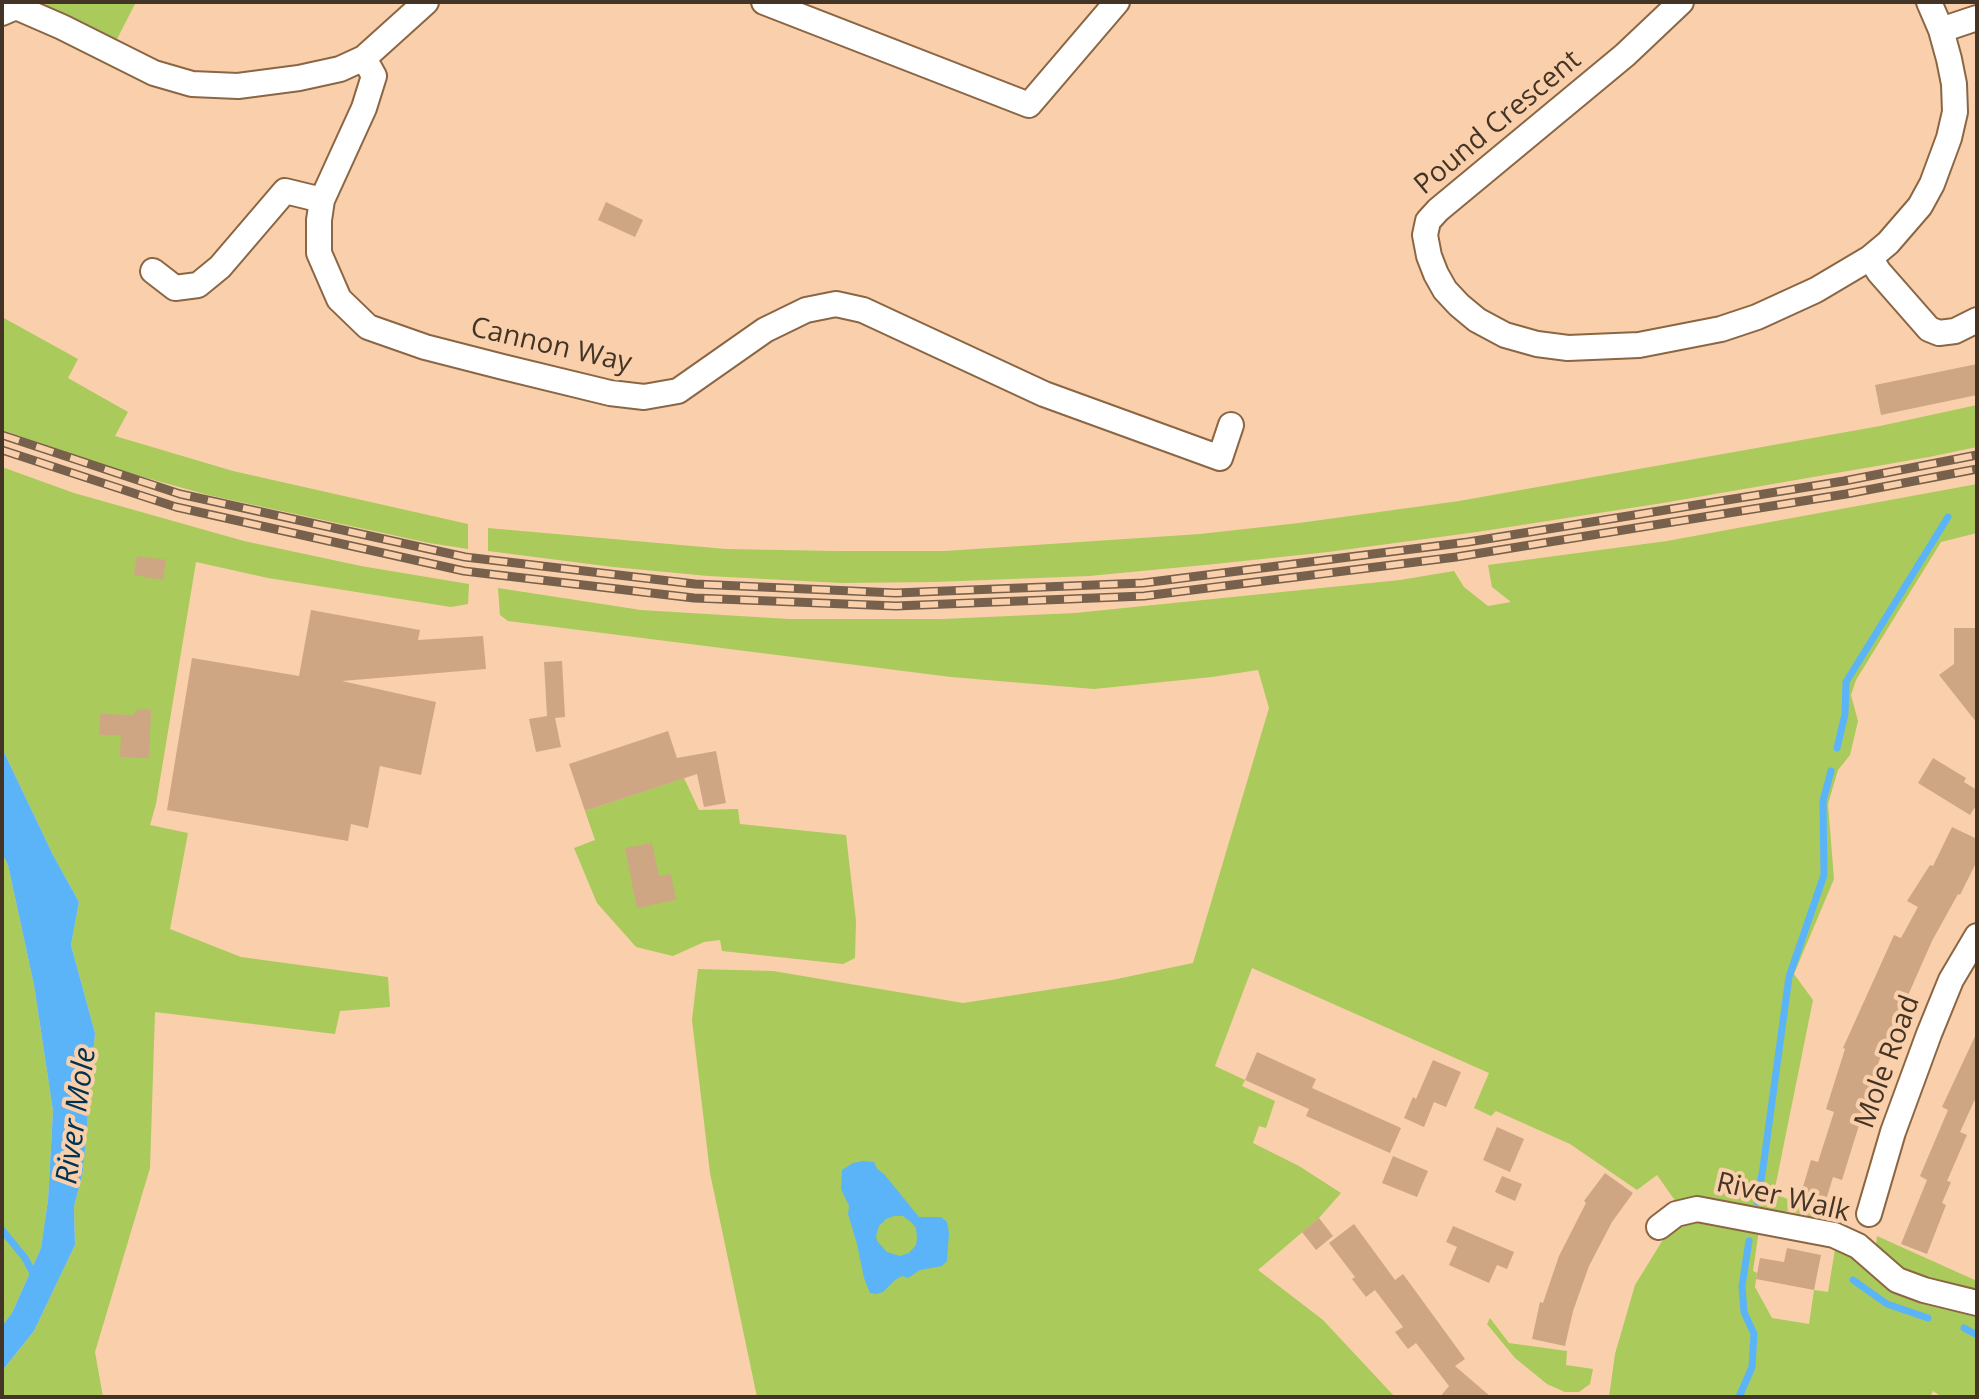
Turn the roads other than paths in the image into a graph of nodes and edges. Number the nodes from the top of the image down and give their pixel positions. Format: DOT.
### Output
graph roads {
  1 [pos="426,2"];
  2 [pos="764,2"];
  3 [pos="1117,2"];
  4 [pos="1681,2"];
  5 [pos="1929,2"];
  6 [pos="2,13"];
  7 [pos="1977,18"];
  8 [pos="1941,30"];
  9 [pos="364,58"];
  10 [pos="322,200"];
  11 [pos="1870,258"];
  12 [pos="153,271"];
  13 [pos="1977,320"];
  14 [pos="1231,425"];
  15 [pos="1977,936"];
  16 [pos="1869,1214"];
  17 [pos="1659,1227"];
  18 [pos="1977,1303"];
  1 -- 9 [label="street"];
  2 -- 3 [label="street"];
  4 -- 11 [label="street, Pound Crescent"];
  5 -- 8 [label="street, Pound Crescent"];
  6 -- 9 [label="street"];
  7 -- 8 [label="street"];
  8 -- 11 [label="street, Pound Crescent"];
  9 -- 10 [label="street, Cannon Way"];
  10 -- 12 [label="street"];
  10 -- 14 [label="street, Cannon Way"];
  11 -- 13 [label="street"];
  15 -- 16 [label="street, Mole Road"];
  17 -- 18 [label="street, River Walk"];
}
